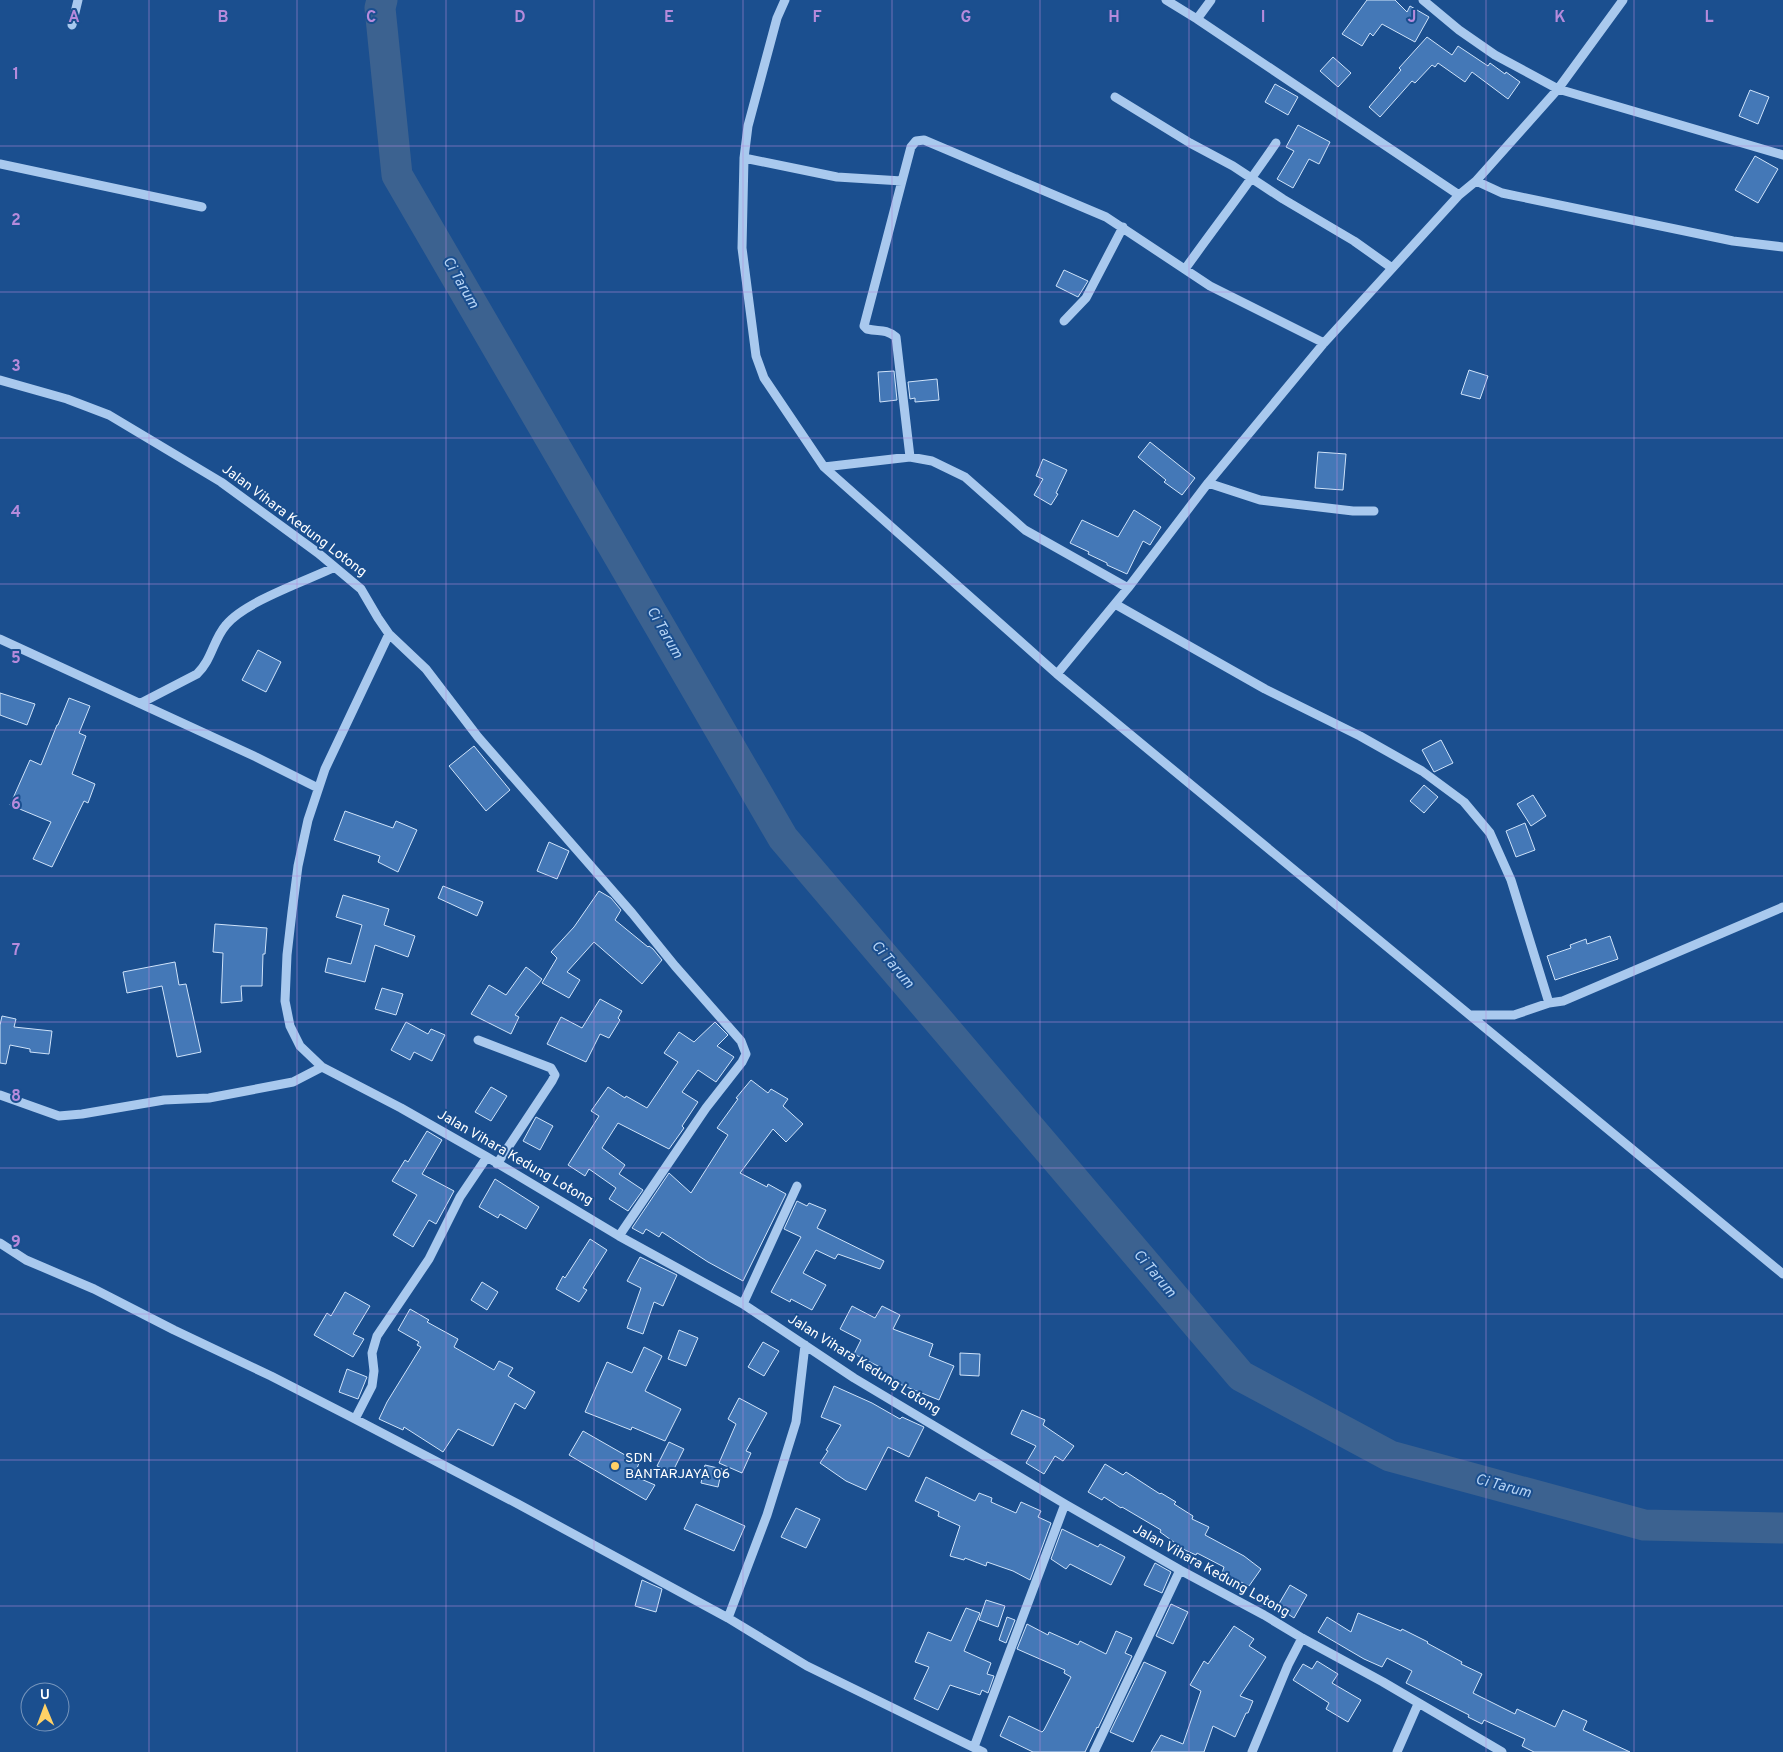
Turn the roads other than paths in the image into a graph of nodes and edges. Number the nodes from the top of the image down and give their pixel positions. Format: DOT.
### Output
graph roads {
  1 [pos="78,0"];
  2 [pos="785,0"];
  3 [pos="1166,0"];
  4 [pos="1211,0"];
  5 [pos="1423,0"];
  6 [pos="1623,0"];
  7 [pos="1197,19"];
  8 [pos="72,25"];
  9 [pos="1558,89"];
  10 [pos="1115,97"];
  11 [pos="1276,143"];
  12 [pos="1783,155"];
  13 [pos="744,158"];
  14 [pos="0,164"];
  15 [pos="1252,179"];
  16 [pos="902,181"];
  17 [pos="1476,181"];
  18 [pos="1459,195"];
  19 [pos="202,206"];
  20 [pos="1123,227"];
  21 [pos="1783,247"];
  22 [pos="1392,268"];
  23 [pos="1185,269"];
  24 [pos="1064,321"];
  25 [pos="1324,343"];
  26 [pos="0,380"];
  27 [pos="910,457"];
  28 [pos="824,467"];
  29 [pos="1208,483"];
  30 [pos="1374,511"];
  31 [pos="335,567"];
  32 [pos="1128,588"];
  33 [pos="1114,604"];
  34 [pos="389,634"];
  35 [pos="0,639"];
  36 [pos="1057,674"];
  37 [pos="141,704"];
  38 [pos="318,788"];
  39 [pos="1783,907"];
  40 [pos="1549,1003"];
  41 [pos="1470,1015"];
  42 [pos="478,1040"];
  43 [pos="322,1066"];
  44 [pos="0,1096"];
  45 [pos="487,1157"];
  46 [pos="497,1164"];
  47 [pos="797,1186"];
  48 [pos="619,1236"];
  49 [pos="0,1243"];
  50 [pos="1783,1274"];
  51 [pos="743,1304"];
  52 [pos="805,1345"];
  53 [pos="355,1418"];
  54 [pos="1065,1504"];
  55 [pos="1180,1570"];
  56 [pos="728,1618"];
  57 [pos="1302,1638"];
  58 [pos="1418,1704"];
  59 [pos="974,1747"];
  60 [pos="982,1752"];
  61 [pos="1094,1752"];
  62 [pos="1252,1752"];
  63 [pos="1397,1752"];
  64 [pos="1502,1752"];
  1 -- 8 [label="street"];
  2 -- 13 [label="street"];
  3 -- 7 [label="street"];
  4 -- 7 [label="street"];
  5 -- 9 [label="street"];
  6 -- 9 [label="street"];
  7 -- 18 [label="street"];
  9 -- 12 [label="street"];
  9 -- 17 [label="street"];
  10 -- 15 [label="street"];
  11 -- 15 [label="street"];
  13 -- 16 [label="street"];
  13 -- 28 [label="street"];
  14 -- 19 [label="street"];
  15 -- 22 [label="street"];
  15 -- 23 [label="street"];
  16 -- 20 [label="street"];
  16 -- 27 [label="street"];
  17 -- 18 [label="street"];
  17 -- 21 [label="street"];
  18 -- 22 [label="street"];
  20 -- 23 [label="street"];
  20 -- 24 [label="street"];
  22 -- 25 [label="street"];
  23 -- 25 [label="street"];
  25 -- 29 [label="street"];
  26 -- 31 [label="street, Jalan Vihara Kedung Lotong"];
  27 -- 28 [label="street"];
  27 -- 32 [label="street"];
  28 -- 36 [label="street"];
  29 -- 30 [label="street"];
  29 -- 32 [label="street"];
  31 -- 34 [label="street, Jalan Vihara Kedung Lotong"];
  31 -- 37 [label="street"];
  32 -- 33 [label="street"];
  33 -- 36 [label="street"];
  33 -- 40 [label="street"];
  34 -- 38 [label="street, Jalan Vihara Kedung Lotong"];
  34 -- 48 [label="street"];
  35 -- 37 [label="street"];
  36 -- 41 [label="street"];
  37 -- 38 [label="street"];
  38 -- 43 [label="street, Jalan Vihara Kedung Lotong"];
  39 -- 40 [label="street"];
  40 -- 41 [label="street"];
  41 -- 50 [label="street"];
  42 -- 46 [label="street"];
  43 -- 44 [label="street"];
  43 -- 45 [label="street, Jalan Vihara Kedung Lotong"];
  45 -- 46 [label="street, Jalan Vihara Kedung Lotong"];
  45 -- 53 [label="street"];
  46 -- 48 [label="street, Jalan Vihara Kedung Lotong"];
  47 -- 51 [label="street"];
  48 -- 51 [label="street, Jalan Vihara Kedung Lotong"];
  49 -- 53 [label="street"];
  51 -- 52 [label="street, Jalan Vihara Kedung Lotong"];
  52 -- 54 [label="street, Jalan Vihara Kedung Lotong"];
  52 -- 56 [label="street"];
  53 -- 56 [label="street"];
  54 -- 55 [label="street, Jalan Vihara Kedung Lotong"];
  54 -- 59 [label="street"];
  55 -- 57 [label="street, Jalan Vihara Kedung Lotong"];
  55 -- 61 [label="street"];
  56 -- 59 [label="street"];
  57 -- 58 [label="street, Jalan Vihara Kedung Lotong"];
  57 -- 62 [label="street"];
  58 -- 63 [label="street"];
  58 -- 64 [label="street, Jalan Vihara Kedung Lotong"];
  59 -- 60 [label="street"];
}
